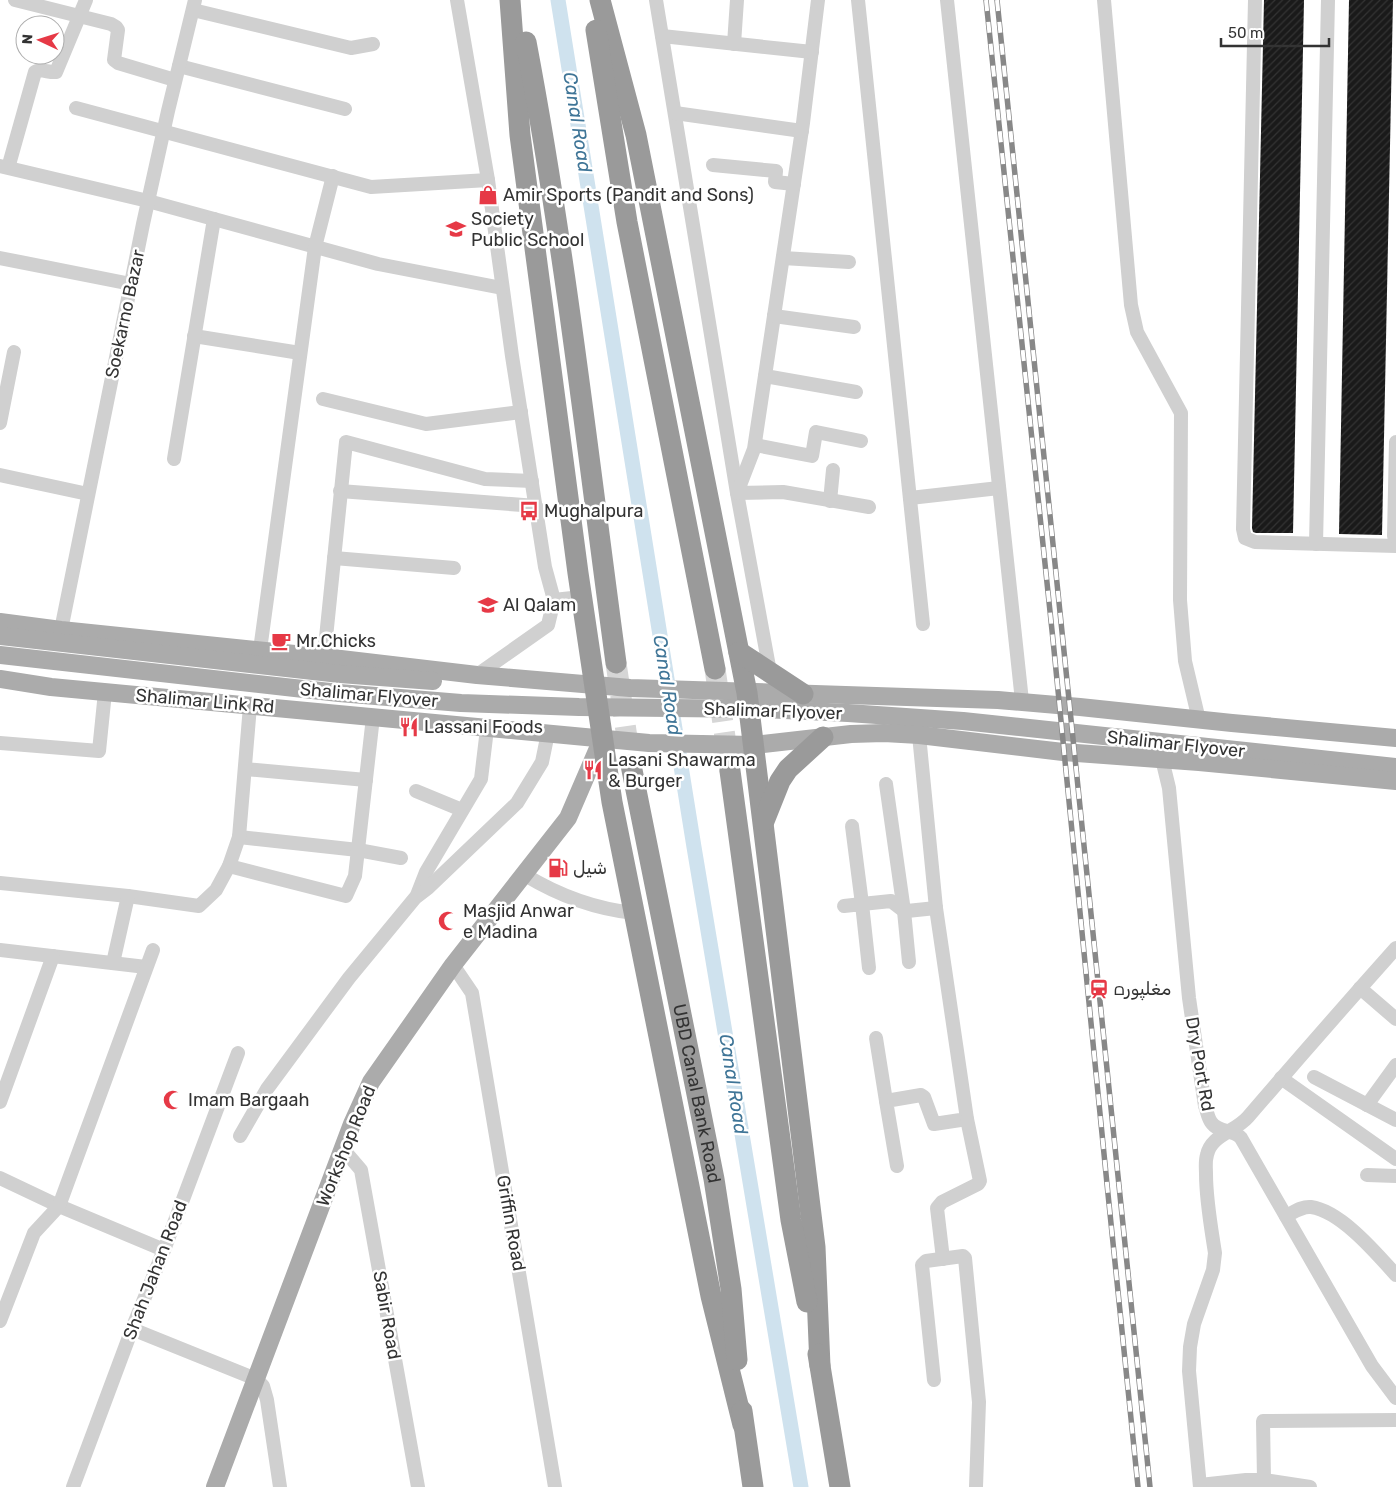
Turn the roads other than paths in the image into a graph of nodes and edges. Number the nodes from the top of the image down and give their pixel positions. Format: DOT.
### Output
graph roads {
  1 [pos="15,0"];
  2 [pos="86,0"];
  3 [pos="457,0"];
  4 [pos="510,0"];
  5 [pos="518,0"];
  6 [pos="591,0"];
  7 [pos="600,0"];
  8 [pos="656,0"];
  9 [pos="736,0"];
  10 [pos="818,0"];
  11 [pos="858,0"];
  12 [pos="947,0"];
  13 [pos="1104,0"];
  14 [pos="1255,0"];
  15 [pos="1328,0"];
  16 [pos="194,5"];
  17 [pos="79,17"];
  18 [pos="662,36"];
  19 [pos="373,44"];
  20 [pos="734,44"];
  21 [pos="812,52"];
  22 [pos="177,73"];
  23 [pos="76,108"];
  24 [pos="346,109"];
  25 [pos="674,113"];
  26 [pos="163,131"];
  27 [pos="802,131"];
  28 [pos="5,164"];
  29 [pos="713,165"];
  30 [pos="333,176"];
  31 [pos="488,180"];
  32 [pos="794,184"];
  33 [pos="148,201"];
  34 [pos="214,219"];
  35 [pos="315,247"];
  36 [pos="0,258"];
  37 [pos="783,258"];
  38 [pos="848,262"];
  39 [pos="131,284"];
  40 [pos="502,288"];
  41 [pos="774,316"];
  42 [pos="854,327"];
  43 [pos="194,336"];
  44 [pos="14,352"];
  45 [pos="300,353"];
  46 [pos="765,376"];
  47 [pos="856,392"];
  48 [pos="323,398"];
  49 [pos="521,412"];
  50 [pos="0,423"];
  51 [pos="861,441"];
  52 [pos="1396,442"];
  53 [pos="754,445"];
  54 [pos="174,459"];
  55 [pos="833,470"];
  56 [pos="0,475"];
  57 [pos="532,481"];
  58 [pos="999,488"];
  59 [pos="340,491"];
  60 [pos="737,493"];
  61 [pos="88,494"];
  62 [pos="910,498"];
  63 [pos="830,500"];
  64 [pos="536,506"];
  65 [pos="869,507"];
  66 [pos="1395,541"];
  67 [pos="1316,544"];
  68 [pos="334,558"];
  69 [pos="454,568"];
  70 [pos="581,596"];
  71 [pos="554,600"];
  72 [pos="0,622"];
  73 [pos="923,624"];
  74 [pos="61,630"];
  75 [pos="0,636"];
  76 [pos="260,650"];
  77 [pos="739,652"];
  78 [pos="0,655"];
  79 [pos="324,656"];
  80 [pos="616,664"];
  81 [pos="715,669"];
  82 [pos="770,672"];
  83 [pos="478,675"];
  84 [pos="0,679"];
  85 [pos="594,684"];
  86 [pos="105,692"];
  87 [pos="747,693"];
  88 [pos="803,694"];
  89 [pos="1022,702"];
  90 [pos="1054,704"];
  91 [pos="250,706"];
  92 [pos="373,718"];
  93 [pos="1199,720"];
  94 [pos="487,728"];
  95 [pos="548,733"];
  96 [pos="919,735"];
  97 [pos="823,737"];
  98 [pos="1396,738"];
  99 [pos="602,739"];
  100 [pos="0,743"];
  101 [pos="754,745"];
  102 [pos="1396,747"];
  103 [pos="1054,751"];
  104 [pos="1162,759"];
  105 [pos="631,764"];
  106 [pos="245,768"];
  107 [pos="1396,768"];
  108 [pos="730,771"];
  109 [pos="366,780"];
  110 [pos="1396,781"];
  111 [pos="886,784"];
  112 [pos="416,791"];
  113 [pos="462,810"];
  114 [pos="763,822"];
  115 [pos="852,826"];
  116 [pos="239,837"];
  117 [pos="358,850"];
  118 [pos="402,858"];
  119 [pos="229,866"];
  120 [pos="525,875"];
  121 [pos="0,883"];
  122 [pos="128,896"];
  123 [pos="415,898"];
  124 [pos="862,904"];
  125 [pos="844,906"];
  126 [pos="936,908"];
  127 [pos="904,911"];
  128 [pos="634,913"];
  129 [pos="1396,948"];
  130 [pos="0,950"];
  131 [pos="152,950"];
  132 [pos="53,956"];
  133 [pos="909,962"];
  134 [pos="114,963"];
  135 [pos="453,965"];
  136 [pos="146,966"];
  137 [pos="869,968"];
  138 [pos="1360,988"];
  139 [pos="1396,1019"];
  140 [pos="876,1038"];
  141 [pos="238,1053"];
  142 [pos="1396,1065"];
  143 [pos="1314,1077"];
  144 [pos="1280,1078"];
  145 [pos="1,1097"];
  146 [pos="886,1101"];
  147 [pos="1367,1105"];
  148 [pos="967,1119"];
  149 [pos="1396,1120"];
  150 [pos="1230,1131"];
  151 [pos="240,1136"];
  152 [pos="343,1149"];
  153 [pos="1396,1159"];
  154 [pos="897,1166"];
  155 [pos="1367,1175"];
  156 [pos="1396,1176"];
  157 [pos="0,1178"];
  158 [pos="59,1206"];
  159 [pos="1286,1216"];
  160 [pos="164,1250"];
  161 [pos="943,1259"];
  162 [pos="1396,1275"];
  163 [pos="6,1286"];
  164 [pos="0,1321"];
  165 [pos="132,1329"];
  166 [pos="820,1366"];
  167 [pos="256,1379"];
  168 [pos="934,1380"];
  169 [pos="1396,1398"];
  170 [pos="1396,1420"];
  171 [pos="743,1424"];
  172 [pos="1264,1480"];
  173 [pos="840,1486"];
  174 [pos="1200,1486"];
  175 [pos="73,1487"];
  176 [pos="215,1487"];
  177 [pos="280,1487"];
  178 [pos="418,1487"];
  179 [pos="555,1487"];
  180 [pos="753,1487"];
  181 [pos="976,1487"];
  182 [pos="1304,1487"];
  183 [pos="1310,1487"];
  1 -- 17 [label="street"];
  2 -- 17 [label="street"];
  3 -- 31 [label="street"];
  4 -- 70 [label="highway"];
  5 -- 80 [label="highway"];
  6 -- 81 [label="highway"];
  7 -- 77 [label="highway"];
  8 -- 18 [label="street"];
  9 -- 20 [label="street"];
  10 -- 21 [label="street"];
  11 -- 62 [label="street"];
  12 -- 58 [label="street"];
  13 -- 93 [label="street"];
  14 -- 67 [label="street"];
  15 -- 67 [label="street"];
  16 -- 19 [label="street"];
  16 -- 22 [label="street, Soekarno Bazar"];
  17 -- 22 [label="street"];
  17 -- 28 [label="street"];
  18 -- 20 [label="street"];
  18 -- 25 [label="street"];
  20 -- 21 [label="street"];
  21 -- 27 [label="street"];
  22 -- 24 [label="street"];
  22 -- 26 [label="street, Soekarno Bazar"];
  23 -- 26 [label="street"];
  25 -- 27 [label="street"];
  25 -- 60 [label="street"];
  26 -- 30 [label="street"];
  26 -- 33 [label="street, Soekarno Bazar"];
  27 -- 32 [label="street"];
  28 -- 33 [label="street"];
  29 -- 32 [label="street"];
  30 -- 31 [label="street"];
  30 -- 35 [label="street"];
  31 -- 40 [label="street"];
  32 -- 37 [label="street"];
  33 -- 34 [label="street"];
  33 -- 39 [label="street, Soekarno Bazar"];
  34 -- 35 [label="street"];
  34 -- 43 [label="street"];
  35 -- 40 [label="street"];
  35 -- 45 [label="street"];
  36 -- 39 [label="street"];
  37 -- 38 [label="street"];
  37 -- 41 [label="street"];
  39 -- 61 [label="street, Soekarno Bazar"];
  40 -- 49 [label="street"];
  41 -- 42 [label="street"];
  41 -- 46 [label="street"];
  43 -- 45 [label="street"];
  43 -- 54 [label="street"];
  44 -- 50 [label="street"];
  45 -- 76 [label="street"];
  46 -- 47 [label="street"];
  46 -- 53 [label="street"];
  48 -- 49 [label="street"];
  49 -- 57 [label="street"];
  51 -- 53 [label="street"];
  52 -- 66 [label="street"];
  53 -- 60 [label="street"];
  55 -- 63 [label="street"];
  56 -- 61 [label="street"];
  57 -- 59 [label="street"];
  57 -- 64 [label="street"];
  58 -- 62 [label="street"];
  58 -- 89 [label="street"];
  59 -- 64 [label="street"];
  59 -- 68 [label="street"];
  60 -- 63 [label="street"];
  60 -- 82 [label="street"];
  61 -- 74 [label="street, Soekarno Bazar"];
  62 -- 73 [label="street"];
  63 -- 65 [label="street"];
  64 -- 71 [label="street"];
  66 -- 67 [label="street"];
  68 -- 69 [label="street"];
  68 -- 79 [label="street"];
  70 -- 71 [label="street"];
  70 -- 85 [label="highway"];
  71 -- 83 [label="street"];
  72 -- 74 [label="main road"];
  74 -- 76 [label="main road"];
  75 -- 102 [label="main road, Shalimar Flyover"];
  76 -- 79 [label="main road"];
  77 -- 82 [label="highway"];
  77 -- 87 [label="highway"];
  78 -- 107 [label="main road, Shalimar Flyover"];
  79 -- 83 [label="main road"];
  82 -- 88 [label="highway"];
  83 -- 85 [label="main road"];
  84 -- 86 [label="main road, Shalimar Link Rd"];
  85 -- 87 [label="main road"];
  85 -- 99 [label="highway"];
  86 -- 91 [label="main road, Shalimar Link Rd"];
  86 -- 100 [label="street"];
  87 -- 88 [label="main road"];
  87 -- 101 [label="highway"];
  88 -- 89 [label="main road"];
  89 -- 90 [label="main road"];
  90 -- 93 [label="main road"];
  90 -- 103 [label="main road"];
  91 -- 92 [label="main road, Shalimar Link Rd"];
  91 -- 106 [label="street"];
  92 -- 94 [label="main road, Shalimar Link Rd"];
  92 -- 109 [label="street"];
  93 -- 98 [label="main road"];
  94 -- 95 [label="main road, Shalimar Link Rd"];
  94 -- 113 [label="street"];
  95 -- 99 [label="main road, Shalimar Link Rd"];
  95 -- 123 [label="street"];
  96 -- 97 [label="main road, Shalimar Link Rd"];
  96 -- 103 [label="main road, Shalimar Link Rd"];
  96 -- 126 [label="street"];
  97 -- 101 [label="main road, Shalimar Link Rd"];
  97 -- 114 [label="highway"];
  99 -- 101 [label="main road, Shalimar Link Rd"];
  99 -- 120 [label="main road, Workshop Road"];
  99 -- 128 [label="highway"];
  101 -- 114 [label="highway"];
  103 -- 104 [label="main road, Shalimar Link Rd"];
  104 -- 110 [label="main road, Shalimar Link Rd"];
  104 -- 150 [label="street, Dry Port Rd"];
  105 -- 171 [label="highway, UBD Canal Bank Road"];
  106 -- 109 [label="street"];
  106 -- 116 [label="street"];
  108 -- 166 [label="highway"];
  109 -- 117 [label="street"];
  111 -- 127 [label="street"];
  112 -- 113 [label="street"];
  113 -- 123 [label="street"];
  114 -- 166 [label="highway"];
  115 -- 124 [label="street"];
  116 -- 117 [label="street"];
  116 -- 119 [label="street"];
  117 -- 118 [label="street"];
  117 -- 119 [label="street"];
  119 -- 122 [label="street"];
  120 -- 128 [label="street"];
  120 -- 135 [label="main road, Workshop Road"];
  121 -- 122 [label="street"];
  122 -- 134 [label="street"];
  123 -- 151 [label="street"];
  124 -- 125 [label="street"];
  124 -- 127 [label="street"];
  124 -- 137 [label="street"];
  126 -- 127 [label="street"];
  126 -- 148 [label="street"];
  127 -- 133 [label="street"];
  128 -- 171 [label="highway"];
  129 -- 138 [label="street"];
  130 -- 132 [label="street"];
  131 -- 136 [label="street"];
  132 -- 134 [label="street"];
  132 -- 145 [label="street"];
  134 -- 136 [label="street"];
  135 -- 152 [label="main road, Workshop Road"];
  135 -- 179 [label="street, Griffin Road"];
  136 -- 158 [label="street"];
  138 -- 139 [label="street"];
  138 -- 144 [label="street"];
  140 -- 146 [label="street"];
  141 -- 160 [label="street, Shah Jahan Road"];
  142 -- 147 [label="street"];
  143 -- 147 [label="street"];
  144 -- 150 [label="street"];
  144 -- 153 [label="street"];
  146 -- 148 [label="street"];
  146 -- 154 [label="street"];
  147 -- 149 [label="street"];
  148 -- 161 [label="street"];
  150 -- 159 [label="street, Dry Port Rd"];
  150 -- 174 [label="street"];
  152 -- 167 [label="main road, Workshop Road"];
  152 -- 178 [label="street, Sabir Road"];
  155 -- 156 [label="street"];
  157 -- 158 [label="street"];
  158 -- 160 [label="street"];
  158 -- 163 [label="street"];
  159 -- 162 [label="street"];
  159 -- 169 [label="street, Dry Port Rd"];
  160 -- 165 [label="street, Shah Jahan Road"];
  161 -- 168 [label="street"];
  161 -- 181 [label="street"];
  163 -- 164 [label="street"];
  165 -- 167 [label="street"];
  165 -- 175 [label="street, Shah Jahan Road"];
  166 -- 173 [label="highway"];
  167 -- 176 [label="main road, Workshop Road"];
  167 -- 177 [label="street"];
  170 -- 172 [label="street"];
  171 -- 180 [label="highway"];
  172 -- 174 [label="street"];
  172 -- 182 [label="street"];
  182 -- 183 [label="street"];
}
